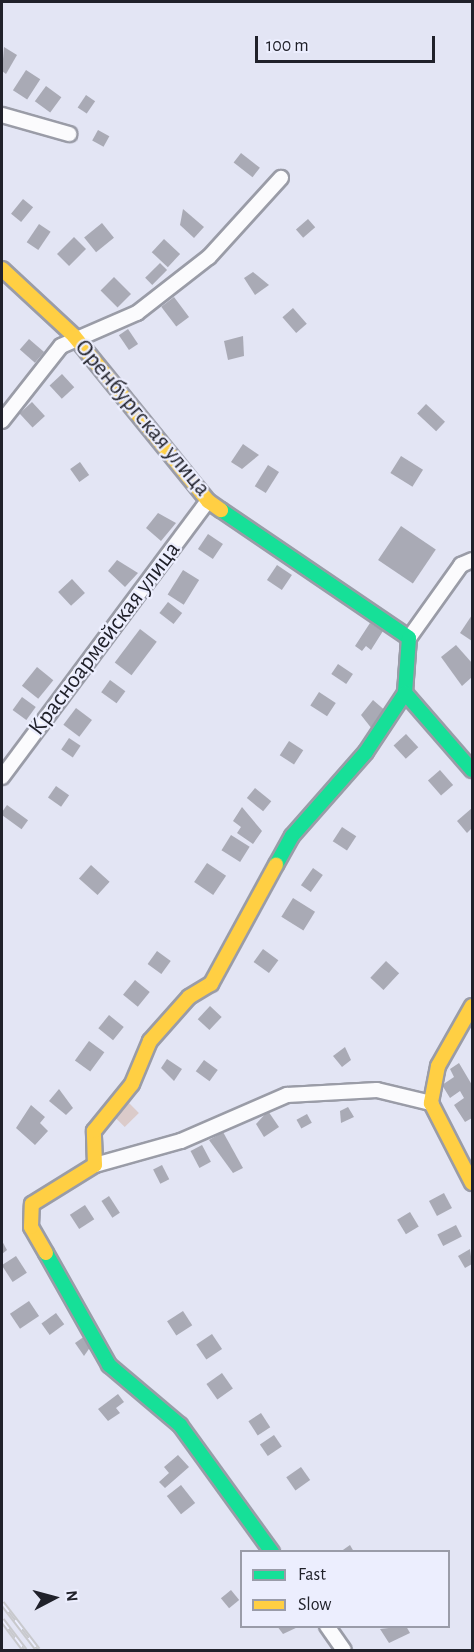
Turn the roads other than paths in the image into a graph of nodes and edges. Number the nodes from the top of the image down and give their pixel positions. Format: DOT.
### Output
graph roads {
  1 [pos="2,116"];
  2 [pos="69,134"];
  3 [pos="281,178"];
  4 [pos="2,269"];
  5 [pos="74,336"];
  6 [pos="2,421"];
  7 [pos="208,501"];
  8 [pos="472,560"];
  9 [pos="409,638"];
  10 [pos="405,693"];
  11 [pos="472,770"];
  12 [pos="2,777"];
  13 [pos="472,1006"];
  14 [pos="431,1103"];
  15 [pos="95,1164"];
  16 [pos="472,1183"];
  17 [pos="271,1550"];
  18 [pos="328,1628"];
  19 [pos="344,1650"];
  1 -- 2 [label="street"];
  3 -- 5 [label="street"];
  4 -- 5 [label="street, Оренбургская улица"];
  5 -- 6 [label="street"];
  5 -- 7 [label="street, Оренбургская улица"];
  7 -- 9 [label="street, Оренбургская улица"];
  7 -- 12 [label="street, Красноармейская улица"];
  8 -- 9 [label="street"];
  9 -- 10 [label="street"];
  10 -- 11 [label="street"];
  10 -- 15 [label="street"];
  13 -- 14 [label="street"];
  14 -- 15 [label="street"];
  14 -- 16 [label="street"];
  15 -- 17 [label="street"];
  18 -- 19 [label="street"];
}
